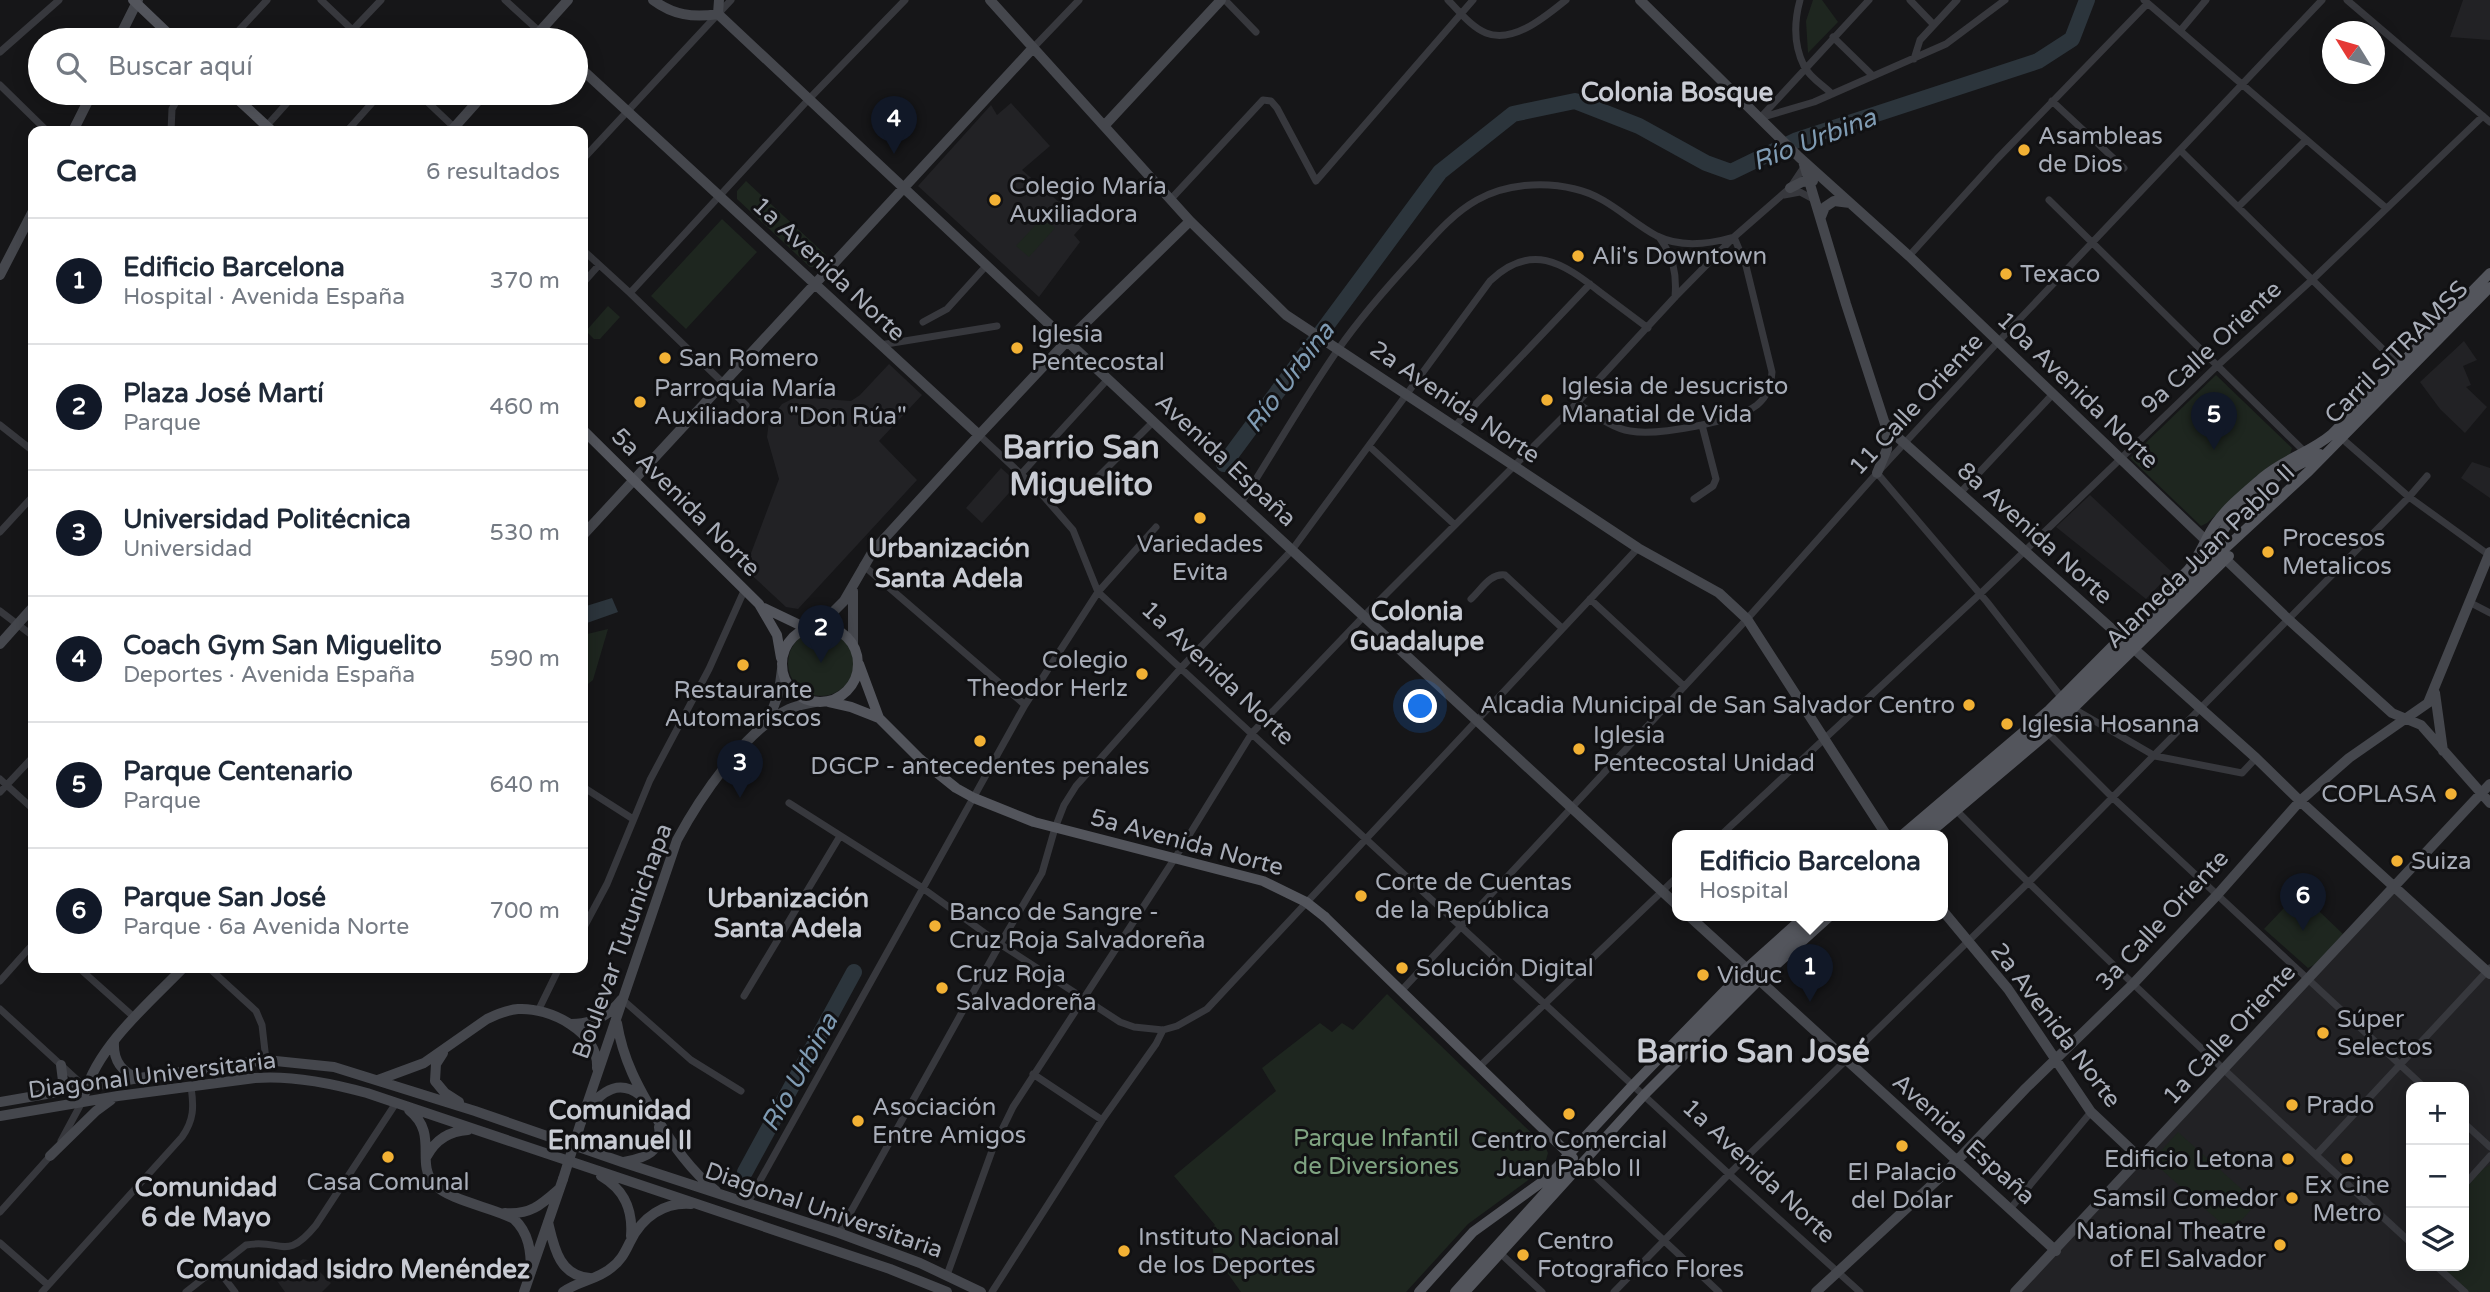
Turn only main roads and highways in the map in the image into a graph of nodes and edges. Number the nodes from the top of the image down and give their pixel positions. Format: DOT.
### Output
graph roads {
  1 [pos="568,0"];
  2 [pos="653,0"];
  3 [pos="719,0"];
  4 [pos="990,0"];
  5 [pos="1223,0"];
  6 [pos="1640,0"];
  7 [pos="135,1"];
  8 [pos="718,14"];
  9 [pos="123,28"];
  10 [pos="163,28"];
  11 [pos="544,28"];
  12 [pos="1032,49"];
  13 [pos="588,75"];
  14 [pos="86,105"];
  15 [pos="243,105"];
  16 [pos="475,105"];
  17 [pos="1104,125"];
  18 [pos="76,126"];
  19 [pos="263,126"];
  20 [pos="458,126"];
  21 [pos="1802,161"];
  22 [pos="1809,181"];
  23 [pos="902,187"];
  24 [pos="1833,187"];
  25 [pos="1790,188"];
  26 [pos="1850,203"];
  27 [pos="1821,217"];
  28 [pos="28,219"];
  29 [pos="1191,221"];
  30 [pos="5,258"];
  31 [pos="2490,273"];
  32 [pos="0,275"];
  33 [pos="814,284"];
  34 [pos="2490,287"];
  35 [pos="2490,293"];
  36 [pos="1067,341"];
  37 [pos="1885,424"];
  38 [pos="588,435"];
  39 [pos="979,435"];
  40 [pos="2331,447"];
  41 [pos="1877,473"];
  42 [pos="635,479"];
  43 [pos="588,531"];
  44 [pos="2215,551"];
  45 [pos="2489,553"];
  46 [pos="853,587"];
  47 [pos="759,604"];
  48 [pos="28,613"];
  49 [pos="820,625"];
  50 [pos="806,628"];
  51 [pos="853,643"];
  52 [pos="2127,644"];
  53 [pos="0,645"];
  54 [pos="782,664"];
  55 [pos="859,664"];
  56 [pos="2435,691"];
  57 [pos="815,702"];
  58 [pos="827,702"];
  59 [pos="879,718"];
  60 [pos="2406,719"];
  61 [pos="766,725"];
  62 [pos="2443,751"];
  63 [pos="2490,784"];
  64 [pos="2480,795"];
  65 [pos="2300,801"];
  66 [pos="2490,803"];
  67 [pos="1883,830"];
  68 [pos="1908,830"];
  69 [pos="1921,830"];
  70 [pos="1933,830"];
  71 [pos="2394,888"];
  72 [pos="1672,901"];
  73 [pos="1948,917"];
  74 [pos="1694,921"];
  75 [pos="1800,921"];
  76 [pos="1812,921"];
  77 [pos="1823,921"];
  78 [pos="2489,971"];
  79 [pos="178,973"];
  80 [pos="1752,975"];
  81 [pos="624,996"];
  82 [pos="616,1021"];
  83 [pos="570,1024"];
  84 [pos="115,1041"];
  85 [pos="445,1050"];
  86 [pos="2054,1060"];
  87 [pos="61,1065"];
  88 [pos="597,1074"];
  89 [pos="139,1078"];
  90 [pos="377,1080"];
  91 [pos="86,1088"];
  92 [pos="52,1093"];
  93 [pos="118,1096"];
  94 [pos="646,1101"];
  95 [pos="0,1102"];
  96 [pos="82,1102"];
  97 [pos="400,1104"];
  98 [pos="475,1111"];
  99 [pos="0,1116"];
  100 [pos="583,1118"];
  101 [pos="658,1119"];
  102 [pos="480,1132"];
  103 [pos="50,1156"];
  104 [pos="426,1156"];
  105 [pos="1574,1159"];
  106 [pos="2141,1159"];
  107 [pos="572,1161"];
  108 [pos="1957,1161"];
  109 [pos="622,1163"];
  110 [pos="561,1184"];
  111 [pos="1549,1188"];
  112 [pos="722,1195"];
  113 [pos="698,1204"];
  114 [pos="503,1213"];
  115 [pos="548,1222"];
  116 [pos="630,1240"];
  117 [pos="2056,1251"];
  118 [pos="531,1272"];
  119 [pos="590,1278"];
  120 [pos="524,1292"];
  121 [pos="563,1292"];
  122 [pos="947,1292"];
  123 [pos="981,1292"];
  124 [pos="1419,1292"];
  125 [pos="1427,1292"];
  126 [pos="1455,1292"];
  127 [pos="1465,1292"];
  128 [pos="1816,1292"];
  129 [pos="2015,1292"];
  1 -- 11 [label="main road"];
  2 -- 8 [label="main road"];
  3 -- 8 [label="main road"];
  4 -- 12 [label="main road, 2a Avenida Norte"];
  5 -- 17 [label="main road"];
  6 -- 21 [label="main road, 10a Avenida Norte"];
  7 -- 9 [label="main road"];
  7 -- 10 [label="main road"];
  8 -- 23 [label="main road, Avenida España"];
  12 -- 17 [label="main road, 2a Avenida Norte"];
  12 -- 23 [label="main road"];
  13 -- 33 [label="main road, 1a Avenida Norte"];
  14 -- 18 [label="main road"];
  15 -- 19 [label="main road"];
  16 -- 20 [label="main road"];
  17 -- 29 [label="main road, 2a Avenida Norte"];
  21 -- 22 [label="main road, 8a Avenida Norte"];
  21 -- 24 [label="main road, 10a Avenida Norte"];
  22 -- 24 [label="main road"];
  22 -- 25 [label="main road"];
  22 -- 27 [label="main road, 8a Avenida Norte"];
  23 -- 33 [label="main road"];
  23 -- 36 [label="main road, Avenida España"];
  24 -- 26 [label="main road, 10a Avenida Norte"];
  26 -- 27 [label="main road"];
  26 -- 44 [label="main road, 10a Avenida Norte"];
  27 -- 37 [label="main road, 8a Avenida Norte"];
  28 -- 30 [label="main road"];
  29 -- 36 [label="main road"];
  29 -- 67 [label="main road, 2a Avenida Norte"];
  30 -- 32 [label="main road"];
  31 -- 44 [label="main road, Alameda Juan Pablo II"];
  33 -- 39 [label="main road, 1a Avenida Norte"];
  33 -- 42 [label="main road"];
  34 -- 40 [label="main road, Carril SITRAMSS"];
  35 -- 44 [label="main road, Alameda Juan Pablo II"];
  36 -- 39 [label="main road"];
  36 -- 72 [label="main road, Avenida España"];
  37 -- 41 [label="main road"];
  37 -- 52 [label="main road, 8a Avenida Norte"];
  38 -- 42 [label="main road, 5a Avenida Norte"];
  39 -- 46 [label="main road"];
  40 -- 44 [label="main road, Carril SITRAMSS"];
  40 -- 44 [label="main road, Carril SITRAMSS"];
  42 -- 43 [label="main road"];
  42 -- 47 [label="main road, 5a Avenida Norte"];
  44 -- 52 [label="main road, Alameda Juan Pablo II"];
  44 -- 52 [label="main road, Carril SITRAMSS"];
  44 -- 52 [label="main road, Alameda Juan Pablo II"];
  44 -- 60 [label="main road, 10a Avenida Norte"];
  45 -- 56 [label="main road"];
  46 -- 49 [label="main road"];
  46 -- 51 [label="main road"];
  47 -- 50 [label="main road, 5a Avenida Norte"];
  47 -- 54 [label="main road, 5a Avenida Norte"];
  48 -- 53 [label="main road"];
  49 -- 50 [label="main road"];
  49 -- 51 [label="main road"];
  50 -- 54 [label="main road"];
  51 -- 55 [label="main road"];
  52 -- 65 [label="main road, 8a Avenida Norte"];
  52 -- 68 [label="main road, Alameda Juan Pablo II"];
  52 -- 69 [label="main road, Carril SITRAMSS"];
  52 -- 70 [label="main road, Alameda Juan Pablo II"];
  54 -- 57 [label="main road"];
  54 -- 61 [label="main road, Boulevar Tutunichapa"];
  55 -- 58 [label="main road"];
  55 -- 59 [label="main road, 5a Avenida Norte"];
  56 -- 60 [label="main road, 3a Calle Oriente"];
  56 -- 62 [label="main road"];
  57 -- 58 [label="main road"];
  57 -- 61 [label="main road, Boulevar Tutunichapa"];
  58 -- 59 [label="main road, 5a Avenida Norte"];
  59 -- 105 [label="main road, 5a Avenida Norte, bridge"];
  60 -- 62 [label="main road, 10a Avenida Norte"];
  60 -- 65 [label="main road, 3a Calle Oriente"];
  61 -- 81 [label="main road, Boulevar Tutunichapa"];
  62 -- 64 [label="main road, 10a Avenida Norte"];
  63 -- 64 [label="main road, 1a Calle Oriente"];
  64 -- 66 [label="main road, 10a Avenida Norte"];
  64 -- 71 [label="main road, 1a Calle Oriente"];
  65 -- 71 [label="main road, 8a Avenida Norte"];
  65 -- 86 [label="main road, 3a Calle Oriente"];
  71 -- 78 [label="main road, 8a Avenida Norte"];
  71 -- 106 [label="main road, 1a Calle Oriente"];
  73 -- 86 [label="main road, 2a Avenida Norte"];
  74 -- 80 [label="main road, Avenida España"];
  75 -- 80 [label="main road"];
  76 -- 80 [label="main road"];
  77 -- 80 [label="main road"];
  79 -- 84 [label="main road"];
  80 -- 105 [label="main road"];
  80 -- 108 [label="main road, Avenida España"];
  81 -- 82 [label="main road, Boulevar Tutunichapa"];
  81 -- 83 [label="main road"];
  82 -- 88 [label="main road, Boulevar Tutunichapa"];
  82 -- 94 [label="main road"];
  83 -- 85 [label="main road"];
  83 -- 88 [label="main road"];
  84 -- 89 [label="main road"];
  84 -- 91 [label="main road"];
  85 -- 90 [label="main road"];
  85 -- 98 [label="main road"];
  86 -- 106 [label="main road, 2a Avenida Norte"];
  86 -- 108 [label="main road, 3a Calle Oriente"];
  87 -- 92 [label="main road"];
  88 -- 100 [label="main road, Boulevar Tutunichapa"];
  89 -- 90 [label="main road, Diagonal Universitaria"];
  89 -- 91 [label="main road, Diagonal Universitaria"];
  90 -- 98 [label="main road, Diagonal Universitaria"];
  91 -- 92 [label="main road, Diagonal Universitaria"];
  91 -- 96 [label="main road"];
  92 -- 95 [label="main road, Diagonal Universitaria"];
  93 -- 96 [label="main road, Diagonal Universitaria"];
  93 -- 97 [label="main road, Diagonal Universitaria"];
  93 -- 103 [label="main road"];
  94 -- 100 [label="main road"];
  94 -- 101 [label="main road"];
  96 -- 99 [label="main road, Diagonal Universitaria"];
  97 -- 102 [label="main road, Diagonal Universitaria"];
  97 -- 104 [label="main road"];
  98 -- 109 [label="main road, Diagonal Universitaria"];
  100 -- 110 [label="main road, Boulevar Tutunichapa, bridge"];
  101 -- 109 [label="main road"];
  101 -- 112 [label="main road"];
  102 -- 104 [label="main road"];
  102 -- 107 [label="main road, Diagonal Universitaria"];
  104 -- 114 [label="main road"];
  105 -- 111 [label="main road"];
  105 -- 124 [label="main road"];
  105 -- 127 [label="main road"];
  106 -- 117 [label="main road, 1a Calle Oriente"];
  107 -- 113 [label="main road, Diagonal Universitaria"];
  107 -- 116 [label="main road"];
  108 -- 117 [label="main road, Avenida España"];
  108 -- 128 [label="main road, 3a Calle Oriente"];
  109 -- 112 [label="main road, Diagonal Universitaria"];
  110 -- 114 [label="main road"];
  110 -- 115 [label="main road, Boulevar Tutunichapa"];
  111 -- 125 [label="main road"];
  111 -- 126 [label="main road"];
  112 -- 123 [label="main road, Diagonal Universitaria"];
  113 -- 116 [label="main road"];
  113 -- 122 [label="main road, Diagonal Universitaria"];
  114 -- 118 [label="main road"];
  115 -- 118 [label="main road, Boulevar Tutunichapa"];
  115 -- 119 [label="main road"];
  116 -- 119 [label="main road"];
  117 -- 129 [label="main road, 1a Calle Oriente"];
  118 -- 120 [label="main road, Boulevar Tutunichapa"];
  119 -- 121 [label="main road"];
}
